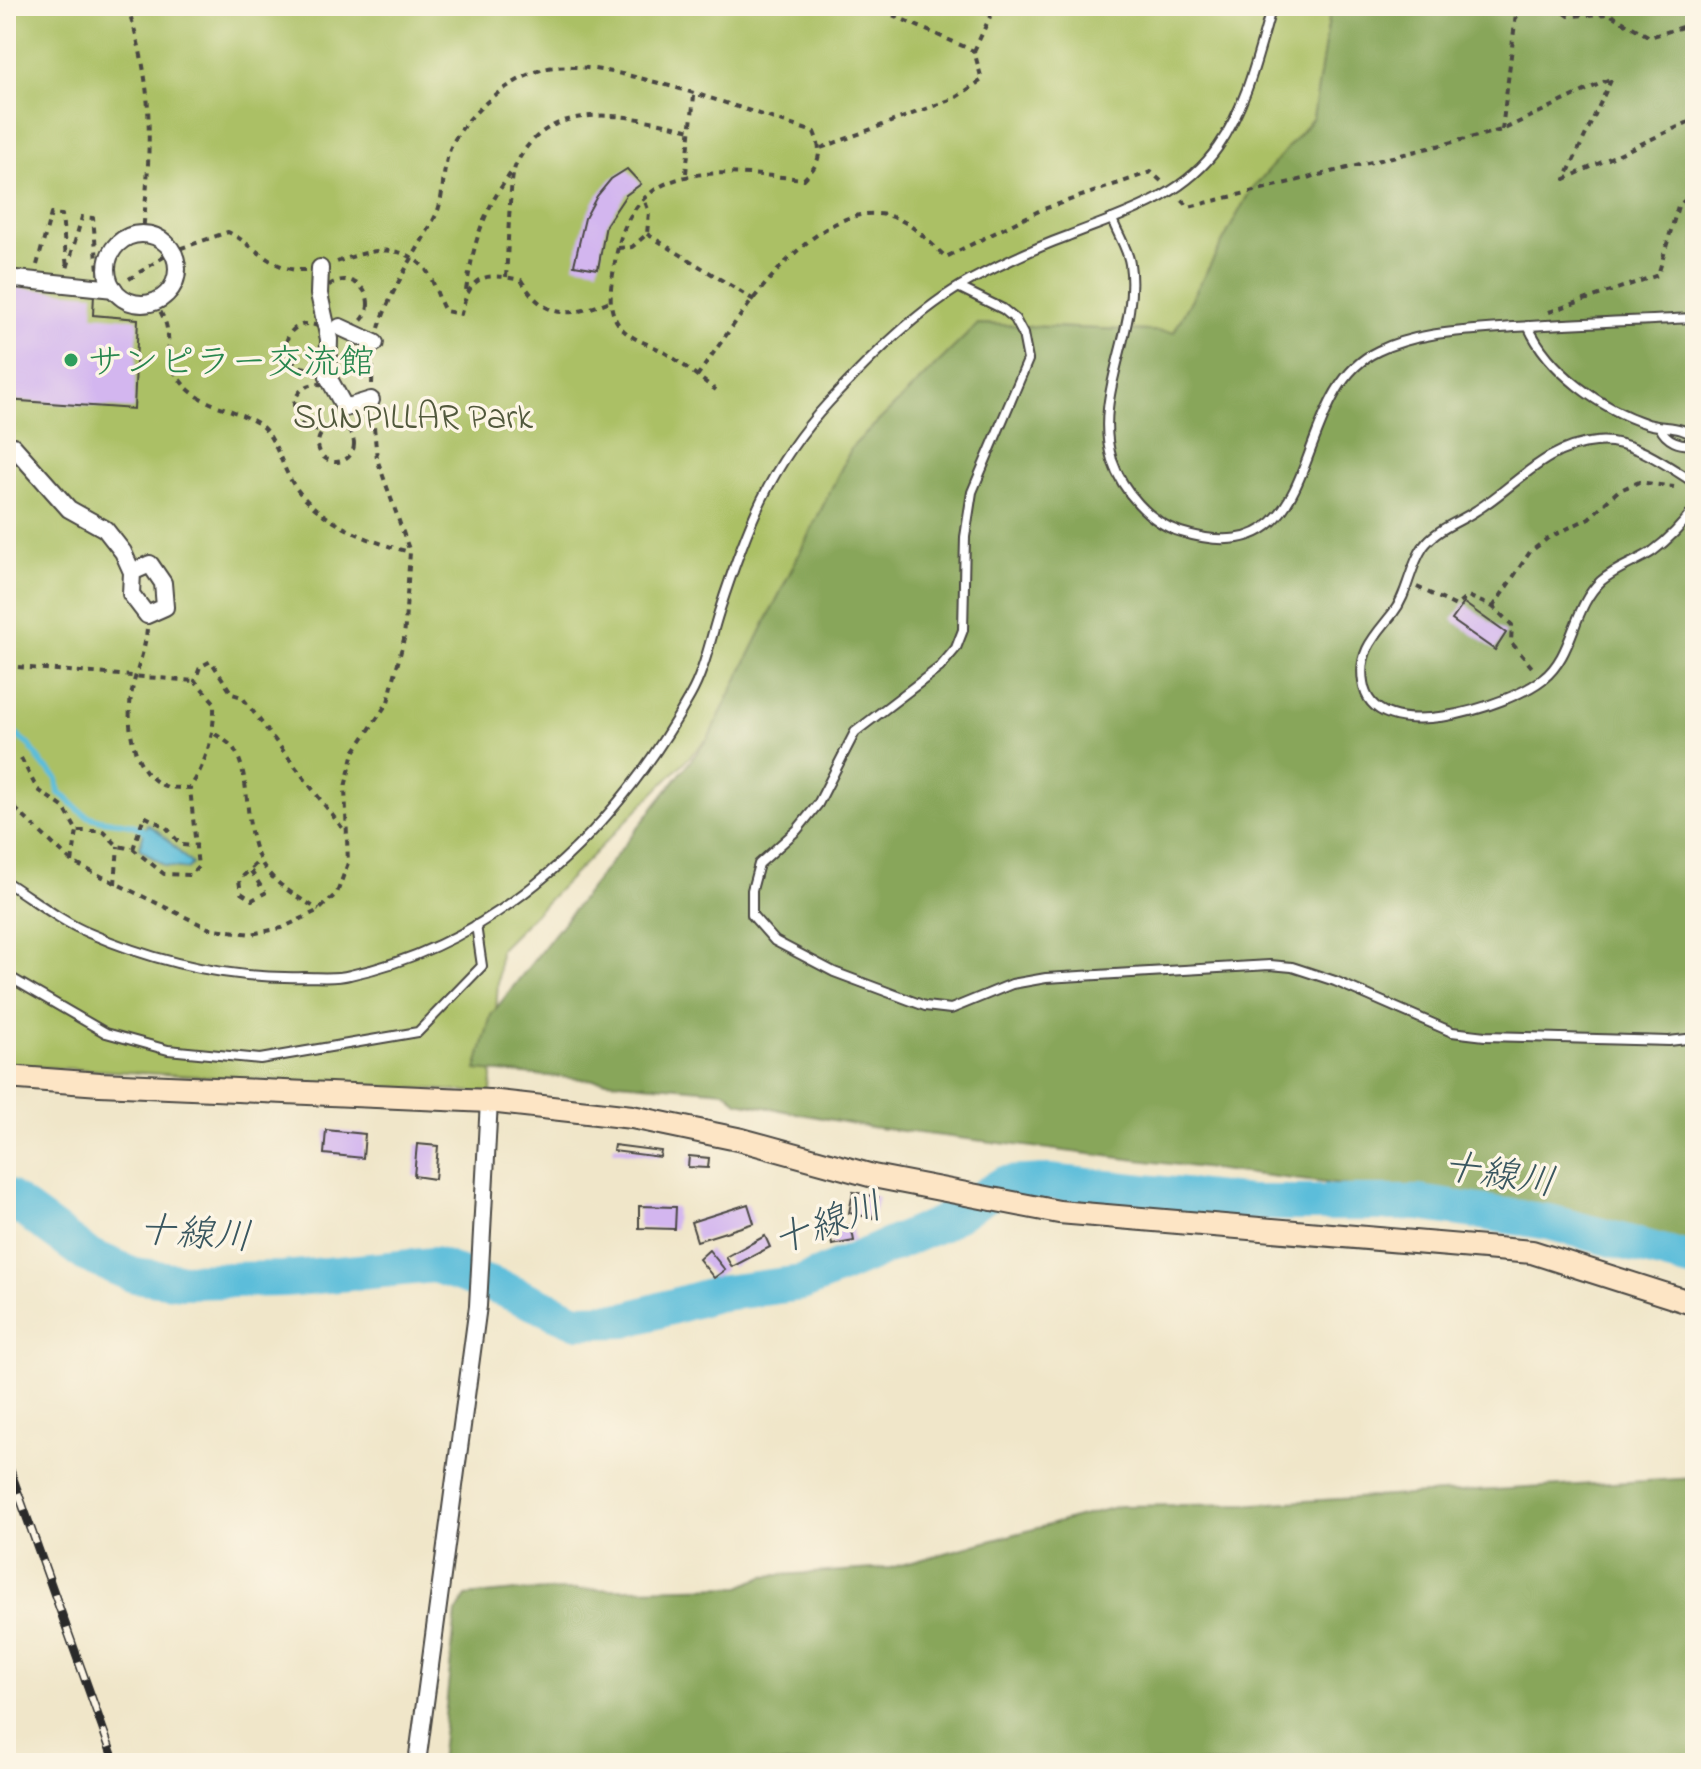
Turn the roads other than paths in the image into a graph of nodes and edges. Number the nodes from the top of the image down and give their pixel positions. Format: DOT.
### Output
graph roads {
  1 [pos="1272,6"];
  2 [pos="1112,219"];
  3 [pos="320,268"];
  4 [pos="8,275"];
  5 [pos="960,288"];
  6 [pos="107,289"];
  7 [pos="1695,318"];
  8 [pos="1528,326"];
  9 [pos="334,333"];
  10 [pos="375,343"];
  11 [pos="371,400"];
  12 [pos="1660,427"];
  13 [pos="1695,437"];
  14 [pos="1695,444"];
  15 [pos="6,445"];
  16 [pos="1695,483"];
  17 [pos="1695,508"];
  18 [pos="132,572"];
  19 [pos="6,882"];
  20 [pos="476,925"];
  21 [pos="6,975"];
  22 [pos="1695,1038"];
  23 [pos="6,1077"];
  24 [pos="489,1101"];
  25 [pos="1695,1304"];
  26 [pos="417,1763"];
  1 -- 2 [label="lane"];
  2 -- 5 [label="lane"];
  2 -- 8 [label="lane"];
  3 -- 9 [label="street"];
  4 -- 6 [label="street"];
  5 -- 20 [label="lane"];
  5 -- 22 [label="lane"];
  6 -- 6 [label="street"];
  7 -- 8 [label="lane"];
  8 -- 12 [label="lane"];
  9 -- 10 [label="street"];
  9 -- 11 [label="street"];
  12 -- 13 [label="lane"];
  12 -- 14 [label="lane"];
  15 -- 18 [label="street"];
  16 -- 17 [label="lane"];
  18 -- 18 [label="street"];
  19 -- 20 [label="lane"];
  20 -- 21 [label="lane"];
  23 -- 24 [label="street"];
  24 -- 25 [label="street"];
  24 -- 26 [label="street"];
}
